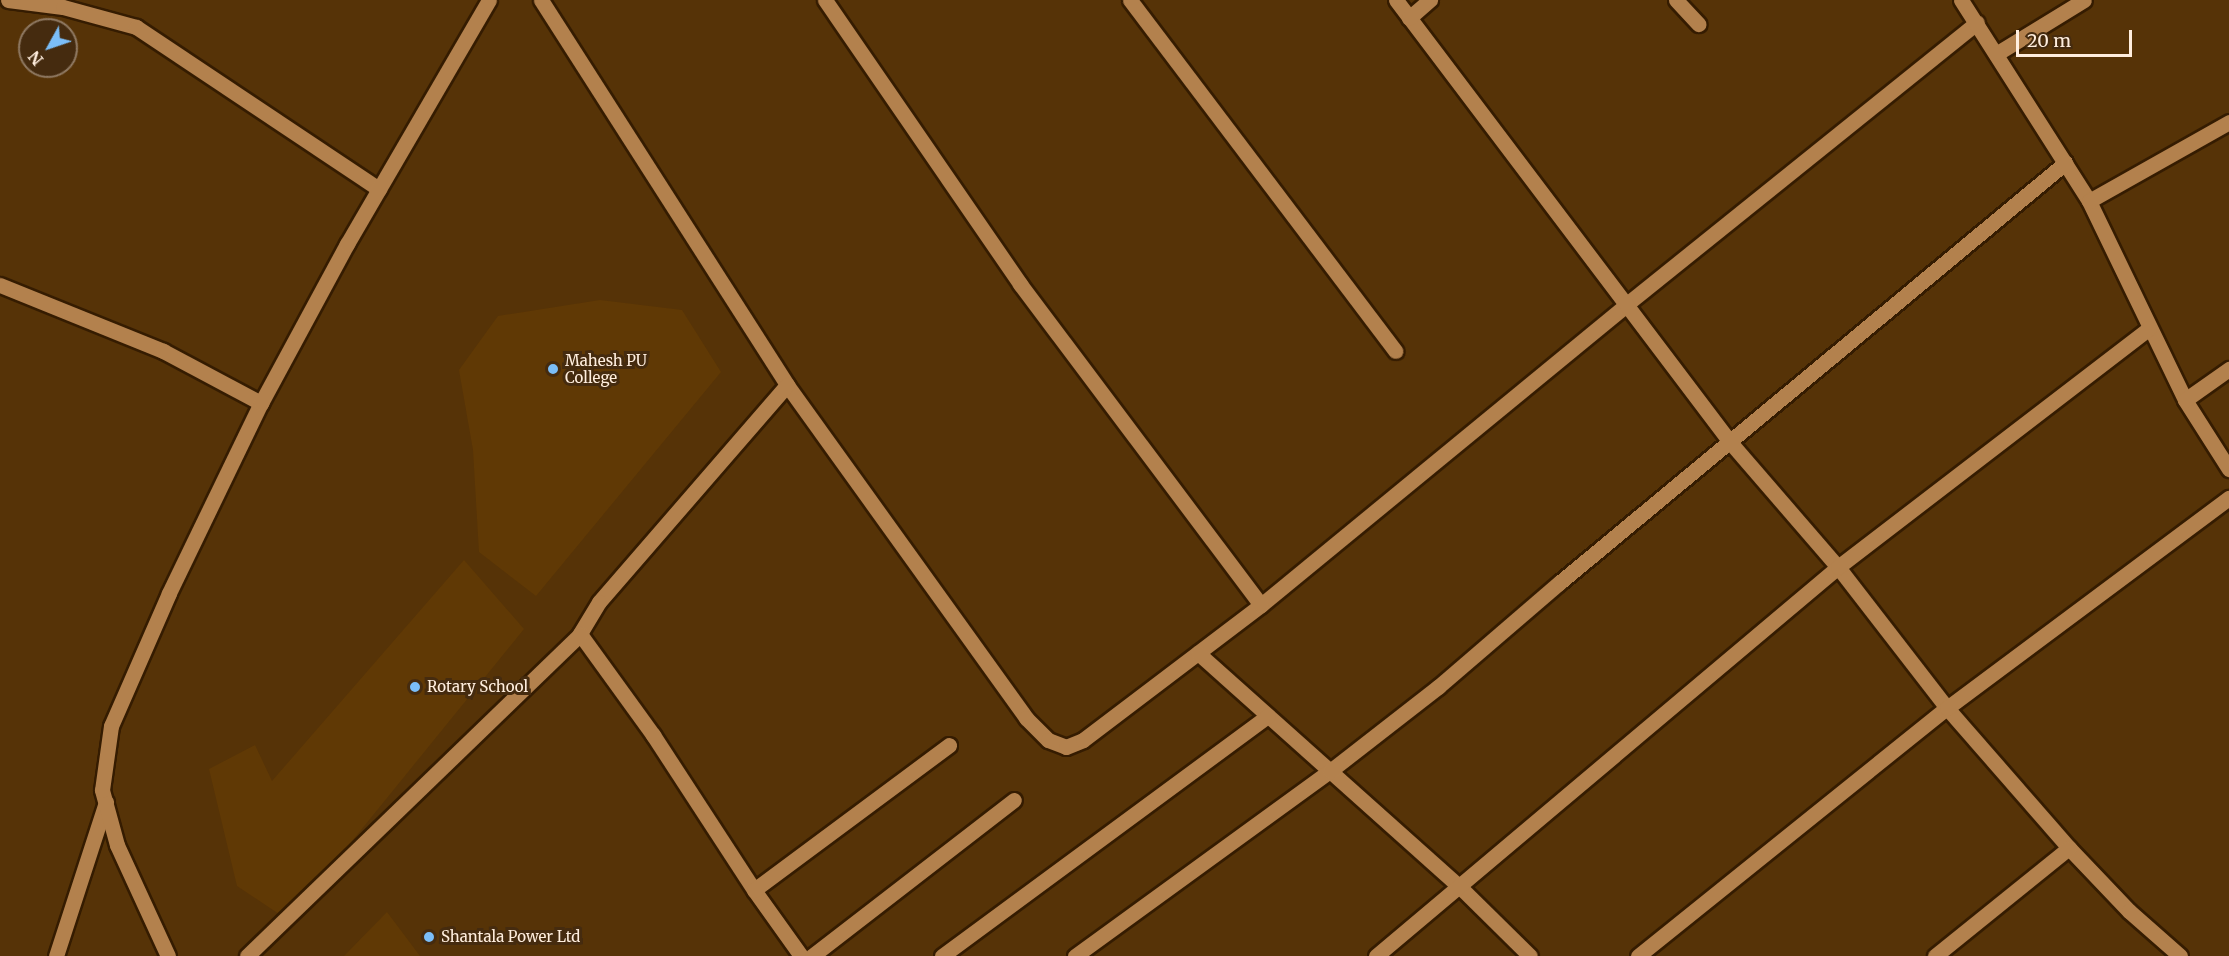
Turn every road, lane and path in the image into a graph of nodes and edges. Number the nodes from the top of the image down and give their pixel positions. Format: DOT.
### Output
graph roads {
  1 [pos="8,0"];
  2 [pos="489,0"];
  3 [pos="541,0"];
  4 [pos="825,0"];
  5 [pos="1130,0"];
  6 [pos="1396,0"];
  7 [pos="1430,0"];
  8 [pos="1676,0"];
  9 [pos="1961,0"];
  10 [pos="2084,0"];
  11 [pos="1409,18"];
  12 [pos="1977,23"];
  13 [pos="1698,24"];
  14 [pos="1996,54"];
  15 [pos="2229,122"];
  16 [pos="2065,163"];
  17 [pos="379,189"];
  18 [pos="2089,201"];
  19 [pos="0,285"];
  20 [pos="1627,304"];
  21 [pos="2149,328"];
  22 [pos="1395,351"];
  23 [pos="2229,369"];
  24 [pos="787,385"];
  25 [pos="2185,400"];
  26 [pos="261,403"];
  27 [pos="1730,442"];
  28 [pos="2229,470"];
  29 [pos="2229,498"];
  30 [pos="1838,567"];
  31 [pos="1261,605"];
  32 [pos="580,634"];
  33 [pos="1198,653"];
  34 [pos="1947,708"];
  35 [pos="1268,716"];
  36 [pos="950,745"];
  37 [pos="1330,771"];
  38 [pos="1014,800"];
  39 [pos="106,802"];
  40 [pos="2069,848"];
  41 [pos="1460,887"];
  42 [pos="753,890"];
  43 [pos="56,956"];
  44 [pos="168,956"];
  45 [pos="247,956"];
  46 [pos="801,956"];
  47 [pos="812,956"];
  48 [pos="942,956"];
  49 [pos="1075,956"];
  50 [pos="1376,956"];
  51 [pos="1530,956"];
  52 [pos="1638,956"];
  53 [pos="1935,956"];
  54 [pos="2180,956"];
  1 -- 17 [label="street"];
  2 -- 17 [label="street"];
  3 -- 24 [label="street"];
  4 -- 31 [label="street"];
  5 -- 22 [label="street"];
  6 -- 11 [label="street"];
  7 -- 11 [label="street"];
  8 -- 13 [label="street"];
  9 -- 12 [label="street"];
  10 -- 14 [label="street"];
  11 -- 20 [label="street"];
  12 -- 14 [label="street"];
  12 -- 20 [label="street"];
  14 -- 16 [label="street"];
  15 -- 18 [label="street"];
  16 -- 18 [label="street"];
  16 -- 27 [label="street"];
  17 -- 26 [label="street"];
  18 -- 21 [label="street"];
  19 -- 26 [label="street"];
  20 -- 27 [label="street"];
  20 -- 31 [label="street"];
  21 -- 25 [label="street"];
  21 -- 30 [label="street"];
  23 -- 25 [label="street"];
  24 -- 32 [label="street"];
  24 -- 33 [label="street"];
  25 -- 28 [label="street"];
  26 -- 39 [label="street"];
  27 -- 30 [label="street"];
  27 -- 37 [label="street"];
  29 -- 34 [label="street"];
  30 -- 34 [label="street"];
  30 -- 41 [label="street"];
  31 -- 33 [label="street"];
  32 -- 42 [label="street"];
  32 -- 45 [label="street"];
  33 -- 35 [label="street"];
  34 -- 40 [label="street"];
  34 -- 52 [label="street"];
  35 -- 37 [label="street"];
  35 -- 48 [label="street"];
  36 -- 42 [label="street"];
  37 -- 41 [label="street"];
  37 -- 49 [label="street"];
  38 -- 47 [label="street"];
  39 -- 43 [label="street"];
  39 -- 44 [label="street"];
  40 -- 53 [label="street"];
  40 -- 54 [label="street"];
  41 -- 50 [label="street"];
  41 -- 51 [label="street"];
  42 -- 46 [label="street"];
}
